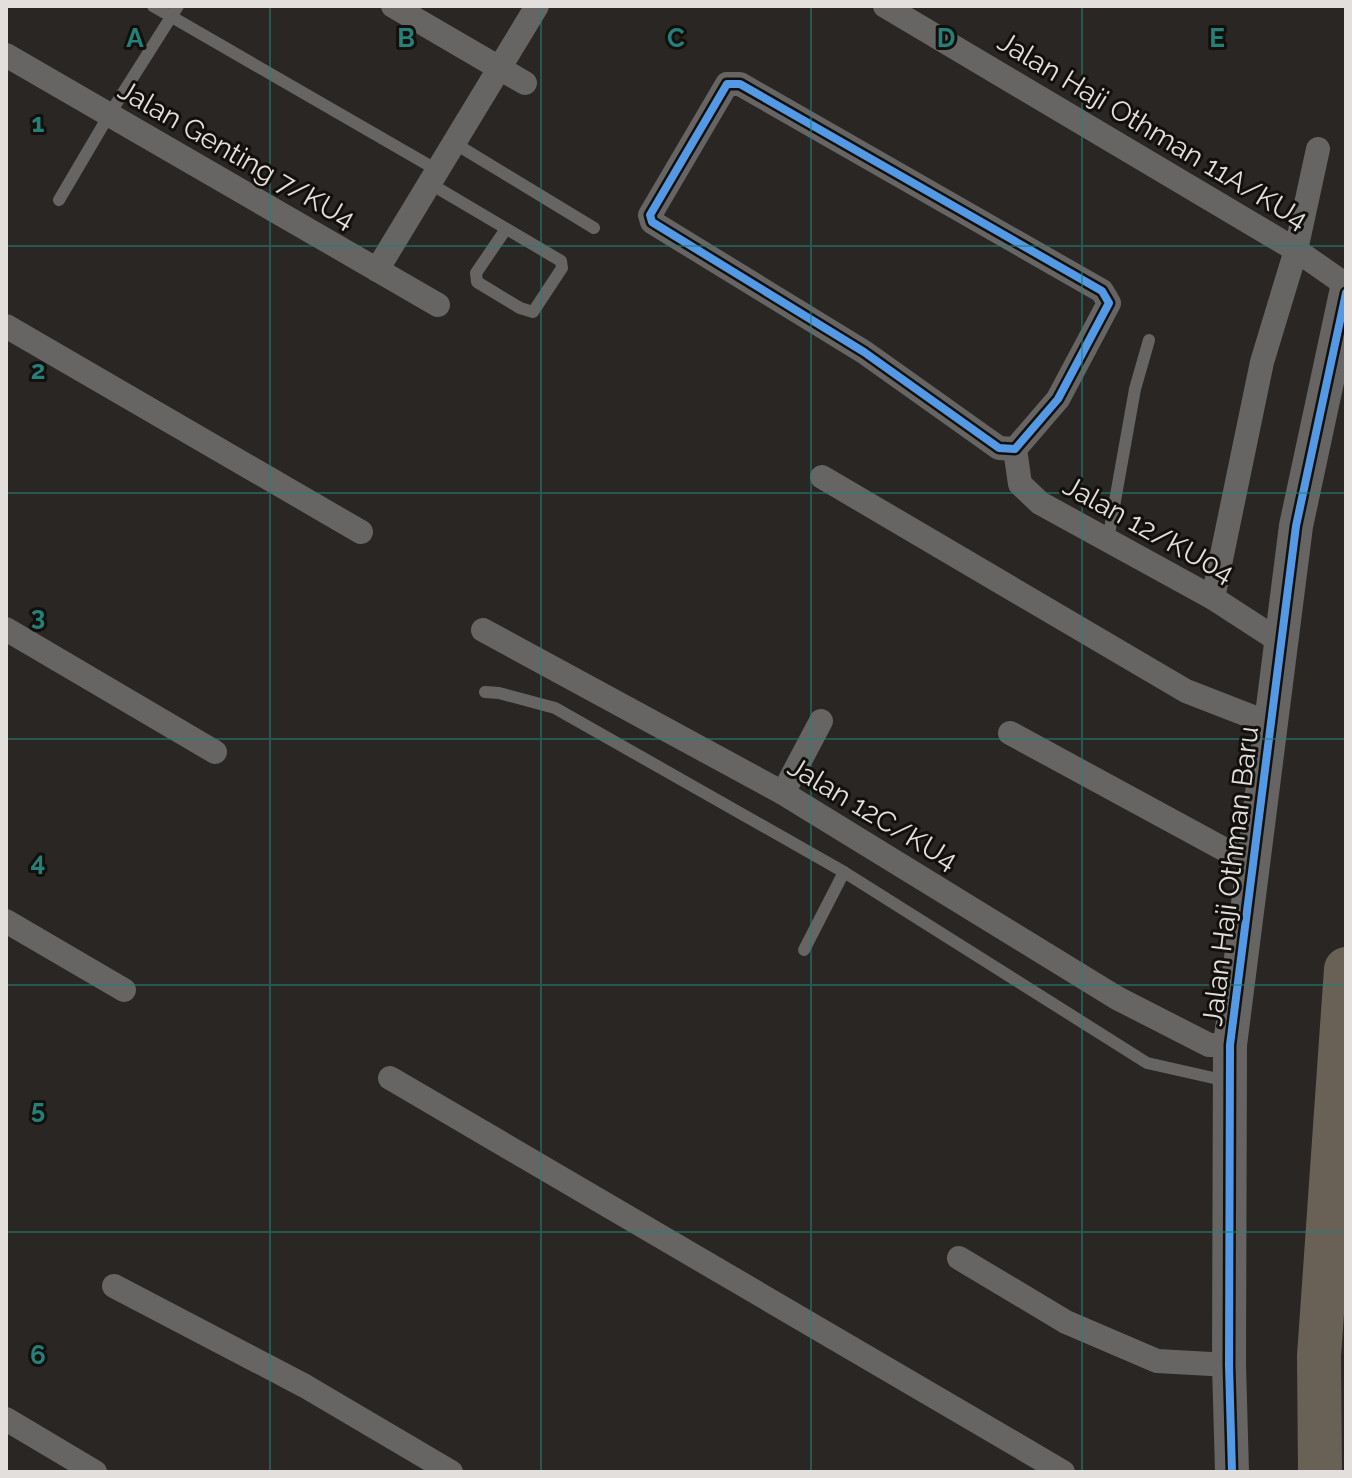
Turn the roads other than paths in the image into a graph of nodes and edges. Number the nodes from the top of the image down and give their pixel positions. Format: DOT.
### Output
graph roads {
  1 [pos="153,6"];
  2 [pos="393,6"];
  3 [pos="537,6"];
  4 [pos="901,10"];
  5 [pos="175,11"];
  6 [pos="6,55"];
  7 [pos="499,68"];
  8 [pos="525,83"];
  9 [pos="109,115"];
  10 [pos="454,143"];
  11 [pos="1318,149"];
  12 [pos="433,177"];
  13 [pos="59,200"];
  14 [pos="594,228"];
  15 [pos="506,229"];
  16 [pos="1296,250"];
  17 [pos="377,270"];
  18 [pos="1346,285"];
  19 [pos="1346,293"];
  20 [pos="438,305"];
  21 [pos="6,326"];
  22 [pos="1149,340"];
  23 [pos="1015,449"];
  24 [pos="822,477"];
  25 [pos="361,532"];
  26 [pos="1108,540"];
  27 [pos="1213,598"];
  28 [pos="6,629"];
  29 [pos="483,630"];
  30 [pos="1281,642"];
  31 [pos="485,692"];
  32 [pos="821,721"];
  33 [pos="1271,724"];
  34 [pos="1010,733"];
  35 [pos="215,752"];
  36 [pos="783,793"];
  37 [pos="1253,865"];
  38 [pos="844,872"];
  39 [pos="6,921"];
  40 [pos="804,950"];
  41 [pos="1346,969"];
  42 [pos="124,990"];
  43 [pos="1230,1045"];
  44 [pos="390,1078"];
  45 [pos="1230,1082"];
  46 [pos="959,1258"];
  47 [pos="114,1286"];
  48 [pos="1229,1365"];
  49 [pos="6,1419"];
  50 [pos="95,1472"];
  51 [pos="451,1472"];
  52 [pos="1063,1472"];
  53 [pos="1232,1472"];
  54 [pos="1320,1472"];
  1 -- 5 [label="lane"];
  2 -- 7 [label="street"];
  3 -- 7 [label="street"];
  4 -- 16 [label="street, Jalan Haji Othman 11A/KU4"];
  5 -- 9 [label="lane"];
  5 -- 12 [label="lane"];
  6 -- 9 [label="street, Jalan Genting 7/KU4"];
  7 -- 8 [label="street"];
  7 -- 10 [label="street"];
  9 -- 13 [label="lane"];
  9 -- 17 [label="street, Jalan Genting 7/KU4"];
  10 -- 12 [label="street"];
  10 -- 14 [label="lane"];
  11 -- 16 [label="street"];
  12 -- 15 [label="lane"];
  12 -- 17 [label="street"];
  15 -- 15 [label="lane"];
  16 -- 18 [label="street, Jalan Haji Othman 11A/KU4"];
  16 -- 27 [label="street"];
  17 -- 20 [label="street, Jalan Genting 7/KU4"];
  19 -- 30 [label="street, Jalan Haji Othman Baru"];
  21 -- 25 [label="street"];
  22 -- 26 [label="lane"];
  23 -- 23 [label="street"];
  23 -- 26 [label="street, Jalan 12/KU04"];
  24 -- 33 [label="street"];
  26 -- 27 [label="street, Jalan 12/KU04"];
  27 -- 30 [label="street, Jalan 12/KU04"];
  28 -- 35 [label="street"];
  29 -- 36 [label="street, Jalan 12C/KU4"];
  30 -- 33 [label="street, Jalan Haji Othman Baru"];
  31 -- 38 [label="lane"];
  32 -- 36 [label="street"];
  33 -- 37 [label="street, Jalan Haji Othman Baru"];
  34 -- 37 [label="street"];
  36 -- 43 [label="street, Jalan 12C/KU4"];
  37 -- 43 [label="street, Jalan Haji Othman Baru"];
  38 -- 40 [label="lane"];
  38 -- 45 [label="lane"];
  39 -- 42 [label="street"];
  41 -- 54 [label="highway"];
  43 -- 45 [label="street, Jalan Haji Othman Baru"];
  44 -- 52 [label="street"];
  45 -- 48 [label="street, Jalan Haji Othman Baru"];
  46 -- 48 [label="street"];
  47 -- 51 [label="street"];
  48 -- 53 [label="street, Jalan Haji Othman Baru"];
  49 -- 50 [label="street"];
}
